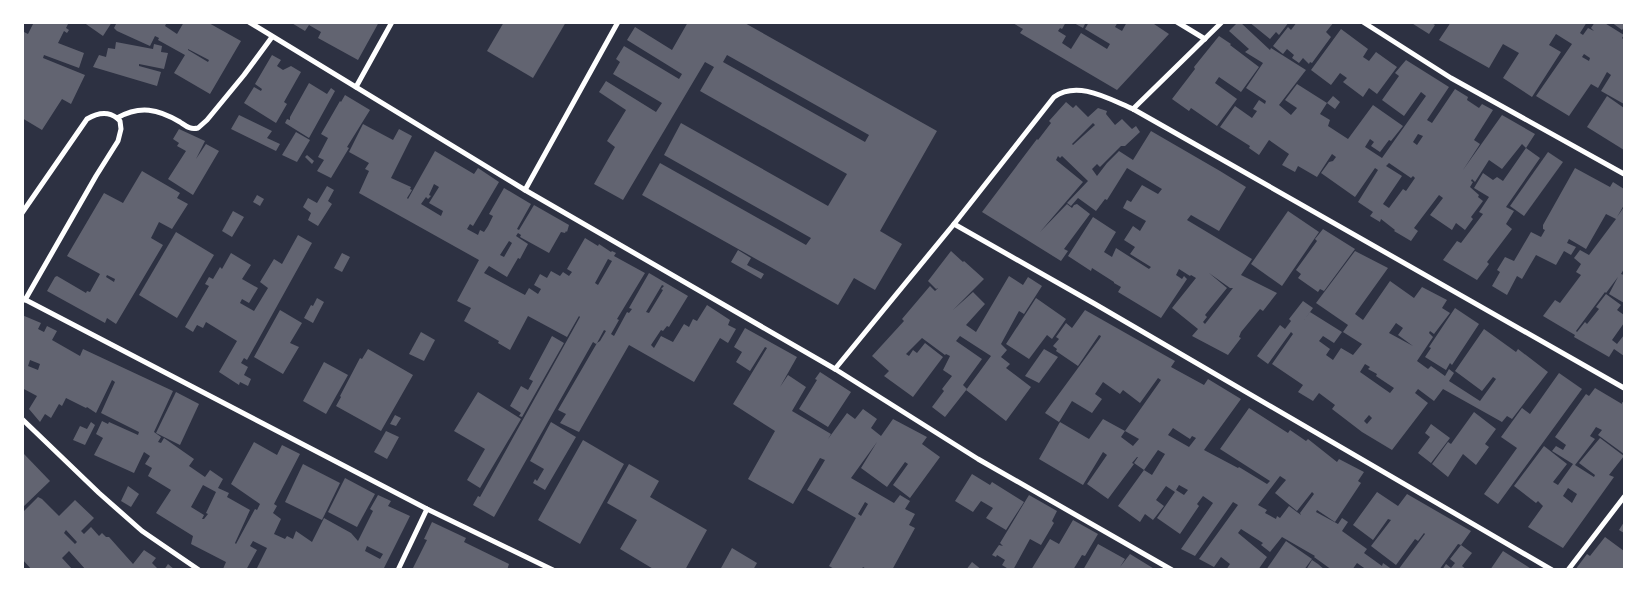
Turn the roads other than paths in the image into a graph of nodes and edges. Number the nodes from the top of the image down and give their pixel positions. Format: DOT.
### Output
graph roads {
  1 [pos="249,22"];
  2 [pos="392,22"];
  3 [pos="618,22"];
  4 [pos="1177,22"];
  5 [pos="1222,22"];
  6 [pos="1363,22"];
  7 [pos="272,37"];
  8 [pos="1206,39"];
  9 [pos="356,87"];
  10 [pos="1133,109"];
  11 [pos="118,118"];
  12 [pos="1624,174"];
  13 [pos="525,190"];
  14 [pos="22,214"];
  15 [pos="954,224"];
  16 [pos="24,299"];
  17 [pos="835,369"];
  18 [pos="1624,388"];
  19 [pos="22,419"];
  20 [pos="1624,497"];
  21 [pos="427,508"];
  22 [pos="199,570"];
  23 [pos="398,570"];
  24 [pos="552,570"];
  25 [pos="1172,570"];
  26 [pos="1552,570"];
  27 [pos="1568,570"];
  1 -- 7 [label="street"];
  2 -- 9 [label="street"];
  3 -- 13 [label="street"];
  4 -- 8 [label="street"];
  5 -- 8 [label="street"];
  6 -- 12 [label="street"];
  7 -- 9 [label="street"];
  7 -- 11 [label="street"];
  8 -- 10 [label="street"];
  9 -- 13 [label="street"];
  10 -- 15 [label="street"];
  10 -- 18 [label="street"];
  11 -- 14 [label="street"];
  11 -- 16 [label="street"];
  13 -- 17 [label="street"];
  15 -- 17 [label="street"];
  15 -- 26 [label="street"];
  16 -- 21 [label="street"];
  17 -- 25 [label="street"];
  19 -- 22 [label="street"];
  20 -- 27 [label="street"];
  21 -- 23 [label="street"];
  21 -- 24 [label="street"];
}
